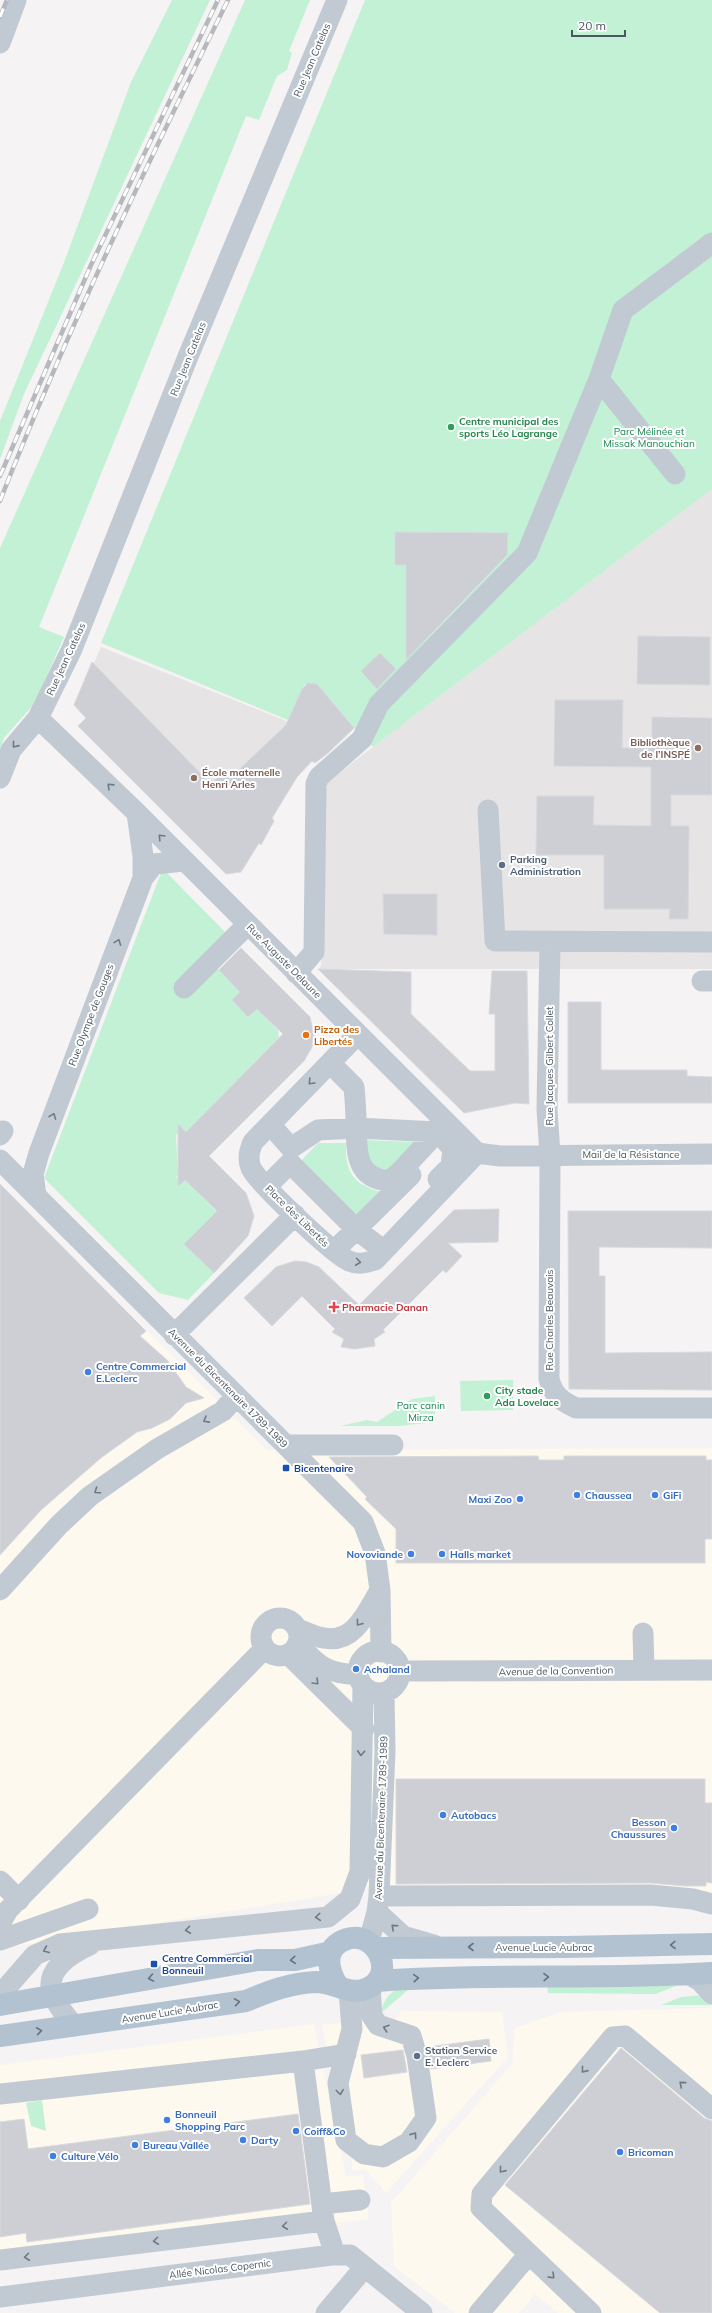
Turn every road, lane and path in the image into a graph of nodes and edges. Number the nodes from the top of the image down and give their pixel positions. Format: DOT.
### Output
graph roads {
  1 [pos="16,0"];
  2 [pos="337,0"];
  3 [pos="0,43"];
  4 [pos="712,243"];
  5 [pos="599,379"];
  6 [pos="675,474"];
  7 [pos="38,718"];
  8 [pos="0,778"];
  9 [pos="488,810"];
  10 [pos="137,813"];
  11 [pos="184,861"];
  12 [pos="143,878"];
  13 [pos="248,925"];
  14 [pos="550,941"];
  15 [pos="712,942"];
  16 [pos="296,973"];
  17 [pos="184,988"];
  18 [pos="358,1034"];
  19 [pos="336,1069"];
  20 [pos="356,1128"];
  21 [pos="275,1130"];
  22 [pos="441,1134"];
  23 [pos="39,1153"];
  24 [pos="477,1153"];
  25 [pos="712,1154"];
  26 [pos="291,1155"];
  27 [pos="550,1155"];
  28 [pos="0,1157"];
  29 [pos="0,1160"];
  30 [pos="433,1173"];
  31 [pos="272,1181"];
  32 [pos="36,1196"];
  33 [pos="295,1215"];
  34 [pos="357,1230"];
  35 [pos="378,1246"];
  36 [pos="338,1247"];
  37 [pos="174,1335"];
  38 [pos="236,1396"];
  39 [pos="712,1408"];
  40 [pos="286,1445"];
  41 [pos="393,1445"];
  42 [pos="0,1590"];
  43 [pos="380,1590"];
  44 [pos="643,1632"];
  45 [pos="295,1642"];
  46 [pos="265,1648"];
  47 [pos="381,1652"];
  48 [pos="644,1670"];
  49 [pos="712,1670"];
  50 [pos="400,1671"];
  51 [pos="361,1680"];
  52 [pos="384,1693"];
  53 [pos="364,1729"];
  54 [pos="0,1881"];
  55 [pos="19,1900"];
  56 [pos="378,1904"];
  57 [pos="712,1904"];
  58 [pos="88,1909"];
  59 [pos="1,1930"];
  60 [pos="98,1941"];
  61 [pos="712,1944"];
  62 [pos="373,1945"];
  63 [pos="439,1947"];
  64 [pos="332,1952"];
  65 [pos="712,1973"];
  66 [pos="688,1974"];
  67 [pos="374,1984"];
  68 [pos="344,1989"];
  69 [pos="712,1994"];
  70 [pos="0,1995"];
  71 [pos="53,1995"];
  72 [pos="0,2005"];
  73 [pos="74,2026"];
  74 [pos="0,2036"];
  75 [pos="346,2054"];
  76 [pos="303,2061"];
  77 [pos="0,2094"];
  78 [pos="712,2109"];
  79 [pos="360,2200"];
  80 [pos="323,2213"];
  81 [pos="529,2254"];
  82 [pos="332,2255"];
  83 [pos="0,2260"];
  84 [pos="364,2268"];
  85 [pos="0,2297"];
  86 [pos="326,2313"];
  87 [pos="422,2313"];
  88 [pos="480,2313"];
  89 [pos="591,2313"];
  1 -- 3 [label="street"];
  2 -- 7 [label="street, Rue Jean Catelas"];
  4 -- 5 [label="street"];
  5 -- 6 [label="street"];
  5 -- 16 [label="street"];
  7 -- 8 [label="street, Rue Jean Catelas, one-way"];
  10 -- 7 [label="street, Rue Auguste Delaune, one-way"];
  9 -- 14 [label="street"];
  11 -- 10 [label="street, Rue Auguste Delaune, one-way"];
  10 -- 12 [label="street, Rue Olympe de Gouges"];
  11 -- 12 [label="street, Rue Olympe de Gouges"];
  11 -- 13 [label="street, Rue Auguste Delaune"];
  23 -- 12 [label="street, Rue Olympe de Gouges, one-way"];
  13 -- 16 [label="street, Rue Auguste Delaune"];
  13 -- 17 [label="street"];
  14 -- 15 [label="street"];
  14 -- 27 [label="street, Rue Jacques Gilbert Collet"];
  16 -- 18 [label="street, Rue Auguste Delaune"];
  18 -- 24 [label="street, Rue Auguste Delaune"];
  18 -- 33 [label="street, Place des Libertés, one-way"];
  19 -- 20 [label="street"];
  20 -- 22 [label="street"];
  20 -- 22 [label="street"];
  20 -- 26 [label="street"];
  21 -- 26 [label="street"];
  22 -- 30 [label="street"];
  22 -- 30 [label="street"];
  23 -- 28 [label="street"];
  23 -- 32 [label="street, Rue Olympe de Gouges"];
  24 -- 27 [label="street"];
  33 -- 24 [label="street, Place des Libertés, one-way"];
  25 -- 27 [label="street, Mail de la Résistance"];
  26 -- 31 [label="street"];
  26 -- 34 [label="street"];
  27 -- 39 [label="street, Rue Charles Beauvais"];
  29 -- 32 [label="street, Avenue du Bicentenaire 1789-1989"];
  30 -- 34 [label="street"];
  32 -- 37 [label="street, Avenue du Bicentenaire 1789-1989"];
  33 -- 37 [label="street"];
  34 -- 35 [label="street"];
  34 -- 36 [label="street"];
  37 -- 38 [label="street, Avenue du Bicentenaire 1789-1989"];
  38 -- 40 [label="street, Avenue du Bicentenaire 1789-1989"];
  38 -- 42 [label="street, one-way"];
  40 -- 41 [label="street"];
  40 -- 43 [label="street, Avenue du Bicentenaire 1789-1989"];
  43 -- 45 [label="street, one-way"];
  43 -- 47 [label="street, Avenue du Bicentenaire 1789-1989"];
  44 -- 48 [label="street"];
  45 -- 46 [label="street"];
  45 -- 46 [label="street"];
  45 -- 51 [label="street"];
  45 -- 53 [label="street, one-way"];
  46 -- 55 [label="street"];
  47 -- 50 [label="street"];
  47 -- 51 [label="street"];
  48 -- 49 [label="street, Avenue de la Convention"];
  48 -- 50 [label="street, Avenue de la Convention"];
  50 -- 52 [label="street"];
  51 -- 52 [label="street"];
  51 -- 53 [label="street, Avenue du Bicentenaire 1789-1989"];
  52 -- 56 [label="street, Avenue du Bicentenaire 1789-1989"];
  53 -- 60 [label="street, Avenue du Bicentenaire 1789-1989, one-way"];
  54 -- 55 [label="street"];
  55 -- 59 [label="street"];
  56 -- 57 [label="street"];
  56 -- 62 [label="street, Avenue du Bicentenaire 1789-1989"];
  63 -- 56 [label="street, one-way"];
  58 -- 59 [label="street"];
  60 -- 70 [label="street, one-way"];
  60 -- 71 [label="street"];
  61 -- 63 [label="main road, Avenue Lucie Aubrac, one-way"];
  62 -- 63 [label="main road, Avenue Lucie Aubrac"];
  62 -- 64 [label="main road, Avenue Lucie Aubrac"];
  62 -- 67 [label="main road"];
  64 -- 68 [label="main road"];
  64 -- 71 [label="main road, Avenue Lucie Aubrac, one-way"];
  65 -- 66 [label="main road, Avenue Lucie Aubrac"];
  67 -- 66 [label="main road, Avenue Lucie Aubrac, one-way"];
  66 -- 69 [label="street"];
  67 -- 68 [label="main road, Avenue Lucie Aubrac"];
  75 -- 67 [label="street, one-way"];
  73 -- 68 [label="main road, Avenue Lucie Aubrac, one-way"];
  68 -- 75 [label="street"];
  71 -- 72 [label="main road, Avenue Lucie Aubrac"];
  71 -- 73 [label="street"];
  74 -- 73 [label="main road, Avenue Lucie Aubrac, one-way"];
  75 -- 76 [label="street"];
  76 -- 77 [label="street"];
  76 -- 80 [label="street"];
  78 -- 81 [label="street, one-way"];
  79 -- 80 [label="street"];
  80 -- 82 [label="street"];
  80 -- 83 [label="street, one-way"];
  81 -- 88 [label="street"];
  81 -- 89 [label="street, one-way"];
  82 -- 84 [label="street, Allée Nicolas Copernic"];
  82 -- 85 [label="street, Allée Nicolas Copernic"];
  84 -- 86 [label="street"];
  84 -- 87 [label="street, Allée Nicolas Copernic"];
}
